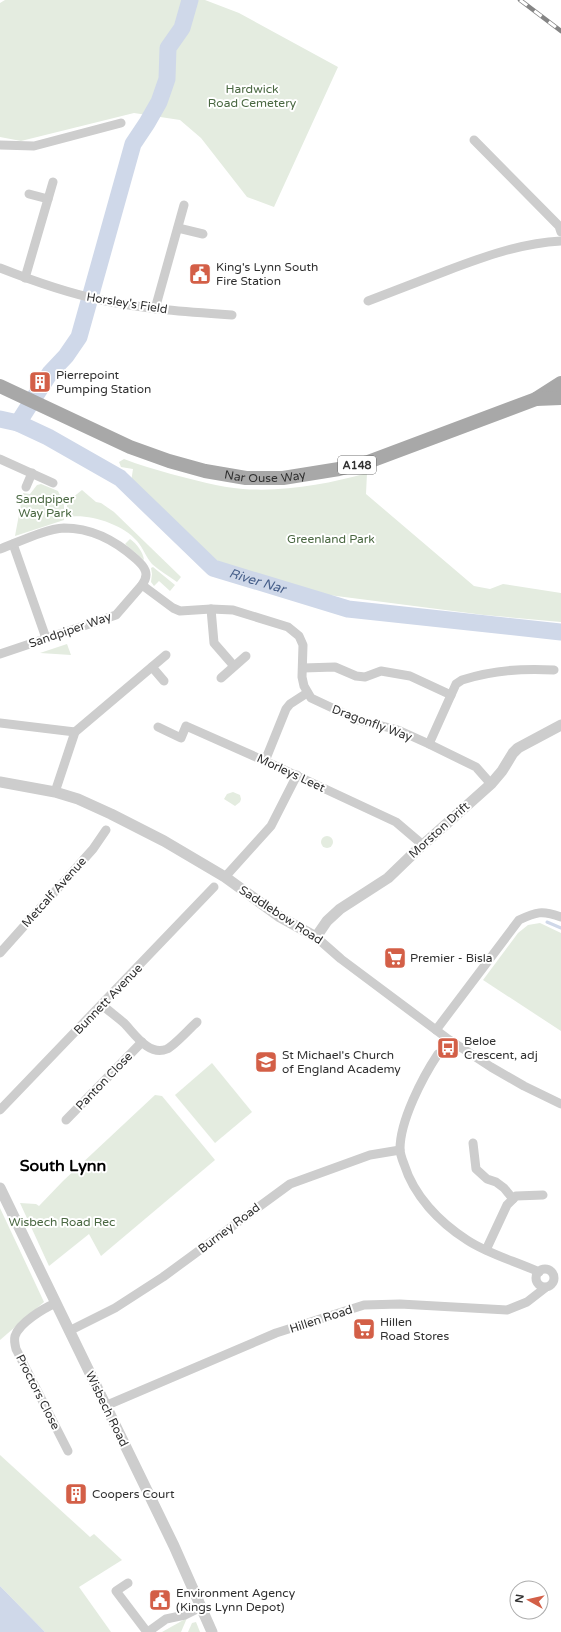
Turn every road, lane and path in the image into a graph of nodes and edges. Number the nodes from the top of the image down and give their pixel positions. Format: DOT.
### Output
graph roads {
  1 [pos="121,123"];
  2 [pos="474,140"];
  3 [pos="0,145"];
  4 [pos="53,182"];
  5 [pos="29,194"];
  6 [pos="48,199"];
  7 [pos="184,205"];
  8 [pos="178,228"];
  9 [pos="561,232"];
  10 [pos="203,234"];
  11 [pos="561,241"];
  12 [pos="0,268"];
  13 [pos="25,278"];
  14 [pos="368,301"];
  15 [pos="155,309"];
  16 [pos="232,315"];
  17 [pos="561,383"];
  18 [pos="0,386"];
  19 [pos="561,398"];
  20 [pos="536,399"];
  21 [pos="0,459"];
  22 [pos="32,473"];
  23 [pos="54,483"];
  24 [pos="26,487"];
  25 [pos="13,544"];
  26 [pos="0,549"];
  27 [pos="142,585"];
  28 [pos="211,609"];
  29 [pos="46,638"];
  30 [pos="0,654"];
  31 [pos="166,655"];
  32 [pos="246,656"];
  33 [pos="234,666"];
  34 [pos="152,667"];
  35 [pos="303,668"];
  36 [pos="554,670"];
  37 [pos="221,678"];
  38 [pos="164,681"];
  39 [pos="307,693"];
  40 [pos="451,695"];
  41 [pos="0,723"];
  42 [pos="561,725"];
  43 [pos="158,727"];
  44 [pos="75,732"];
  45 [pos="429,744"];
  46 [pos="265,761"];
  47 [pos="296,775"];
  48 [pos="0,782"];
  49 [pos="491,784"];
  50 [pos="55,792"];
  51 [pos="106,830"];
  52 [pos="423,845"];
  53 [pos="225,877"];
  54 [pos="214,887"];
  55 [pos="561,917"];
  56 [pos="316,937"];
  57 [pos="0,952"];
  58 [pos="102,1005"];
  59 [pos="197,1022"];
  60 [pos="436,1030"];
  61 [pos="142,1042"];
  62 [pos="438,1054"];
  63 [pos="561,1104"];
  64 [pos="0,1110"];
  65 [pos="66,1120"];
  66 [pos="473,1143"];
  67 [pos="400,1150"];
  68 [pos="0,1188"];
  69 [pos="543,1195"];
  70 [pos="513,1199"];
  71 [pos="486,1250"];
  72 [pos="539,1272"];
  73 [pos="558,1277"];
  74 [pos="545,1288"];
  75 [pos="56,1303"];
  76 [pos="70,1331"];
  77 [pos="105,1406"];
  78 [pos="68,1451"];
  79 [pos="128,1583"];
  80 [pos="201,1607"];
  81 [pos="147,1632"];
  82 [pos="212,1632"];
  1 -- 3 [label="street"];
  2 -- 9 [label="street"];
  4 -- 6 [label="street"];
  5 -- 6 [label="street"];
  6 -- 13 [label="street"];
  7 -- 8 [label="street"];
  8 -- 10 [label="street"];
  8 -- 15 [label="street"];
  11 -- 14 [label="street"];
  12 -- 13 [label="street, Horsley's Field"];
  13 -- 15 [label="street, Horsley's Field"];
  15 -- 16 [label="street, Horsley's Field"];
  17 -- 20 [label="main road, Nar Ouse Way / A148"];
  18 -- 20 [label="main road, Nar Ouse Way / A148"];
  19 -- 20 [label="main road, Nar Ouse Way / A148"];
  21 -- 22 [label="street"];
  22 -- 23 [label="street"];
  22 -- 24 [label="street"];
  25 -- 26 [label="street"];
  25 -- 27 [label="street"];
  25 -- 29 [label="street"];
  27 -- 28 [label="street"];
  27 -- 29 [label="street, Sandpiper Way"];
  28 -- 33 [label="street"];
  28 -- 35 [label="street"];
  29 -- 30 [label="street, Sandpiper Way"];
  31 -- 34 [label="street"];
  32 -- 33 [label="street"];
  33 -- 37 [label="street"];
  34 -- 38 [label="street"];
  34 -- 44 [label="street"];
  35 -- 39 [label="street"];
  35 -- 40 [label="street"];
  36 -- 40 [label="street"];
  39 -- 45 [label="street, Dragonfly Way"];
  39 -- 46 [label="street"];
  40 -- 45 [label="street"];
  41 -- 44 [label="street"];
  42 -- 49 [label="street, Morston Drift"];
  43 -- 46 [label="street, Morleys Leet"];
  44 -- 50 [label="street"];
  45 -- 49 [label="street, Dragonfly Way"];
  46 -- 47 [label="street, Morleys Leet"];
  47 -- 52 [label="street, Morleys Leet"];
  47 -- 53 [label="street"];
  48 -- 50 [label="street, Saddlebow Road"];
  49 -- 52 [label="street, Morston Drift"];
  50 -- 53 [label="street, Saddlebow Road"];
  51 -- 57 [label="street, Metcalf Avenue"];
  52 -- 56 [label="street, Morston Drift"];
  53 -- 56 [label="street, Saddlebow Road"];
  54 -- 58 [label="street, Bunnett Avenue"];
  55 -- 60 [label="street"];
  56 -- 60 [label="street, Saddlebow Road"];
  58 -- 61 [label="street, Panton Close"];
  58 -- 64 [label="street, Bunnett Avenue"];
  59 -- 61 [label="street, Panton Close"];
  60 -- 63 [label="street, Saddlebow Road"];
  61 -- 65 [label="street, Panton Close"];
  62 -- 67 [label="street"];
  66 -- 70 [label="street"];
  67 -- 71 [label="street"];
  67 -- 76 [label="street, Burney Road"];
  68 -- 75 [label="street, Wisbech Road"];
  69 -- 70 [label="street"];
  70 -- 71 [label="street"];
  71 -- 72 [label="street"];
  72 -- 73 [label="street, Hillen Road"];
  72 -- 74 [label="street"];
  73 -- 74 [label="street, Hillen Road"];
  74 -- 77 [label="street, Hillen Road"];
  75 -- 76 [label="street, Wisbech Road"];
  75 -- 78 [label="street, Proctors Close"];
  76 -- 77 [label="street, Wisbech Road"];
  77 -- 80 [label="street, Wisbech Road"];
  79 -- 81 [label="street"];
  80 -- 81 [label="street"];
  80 -- 82 [label="street, Wisbech Road"];
}
